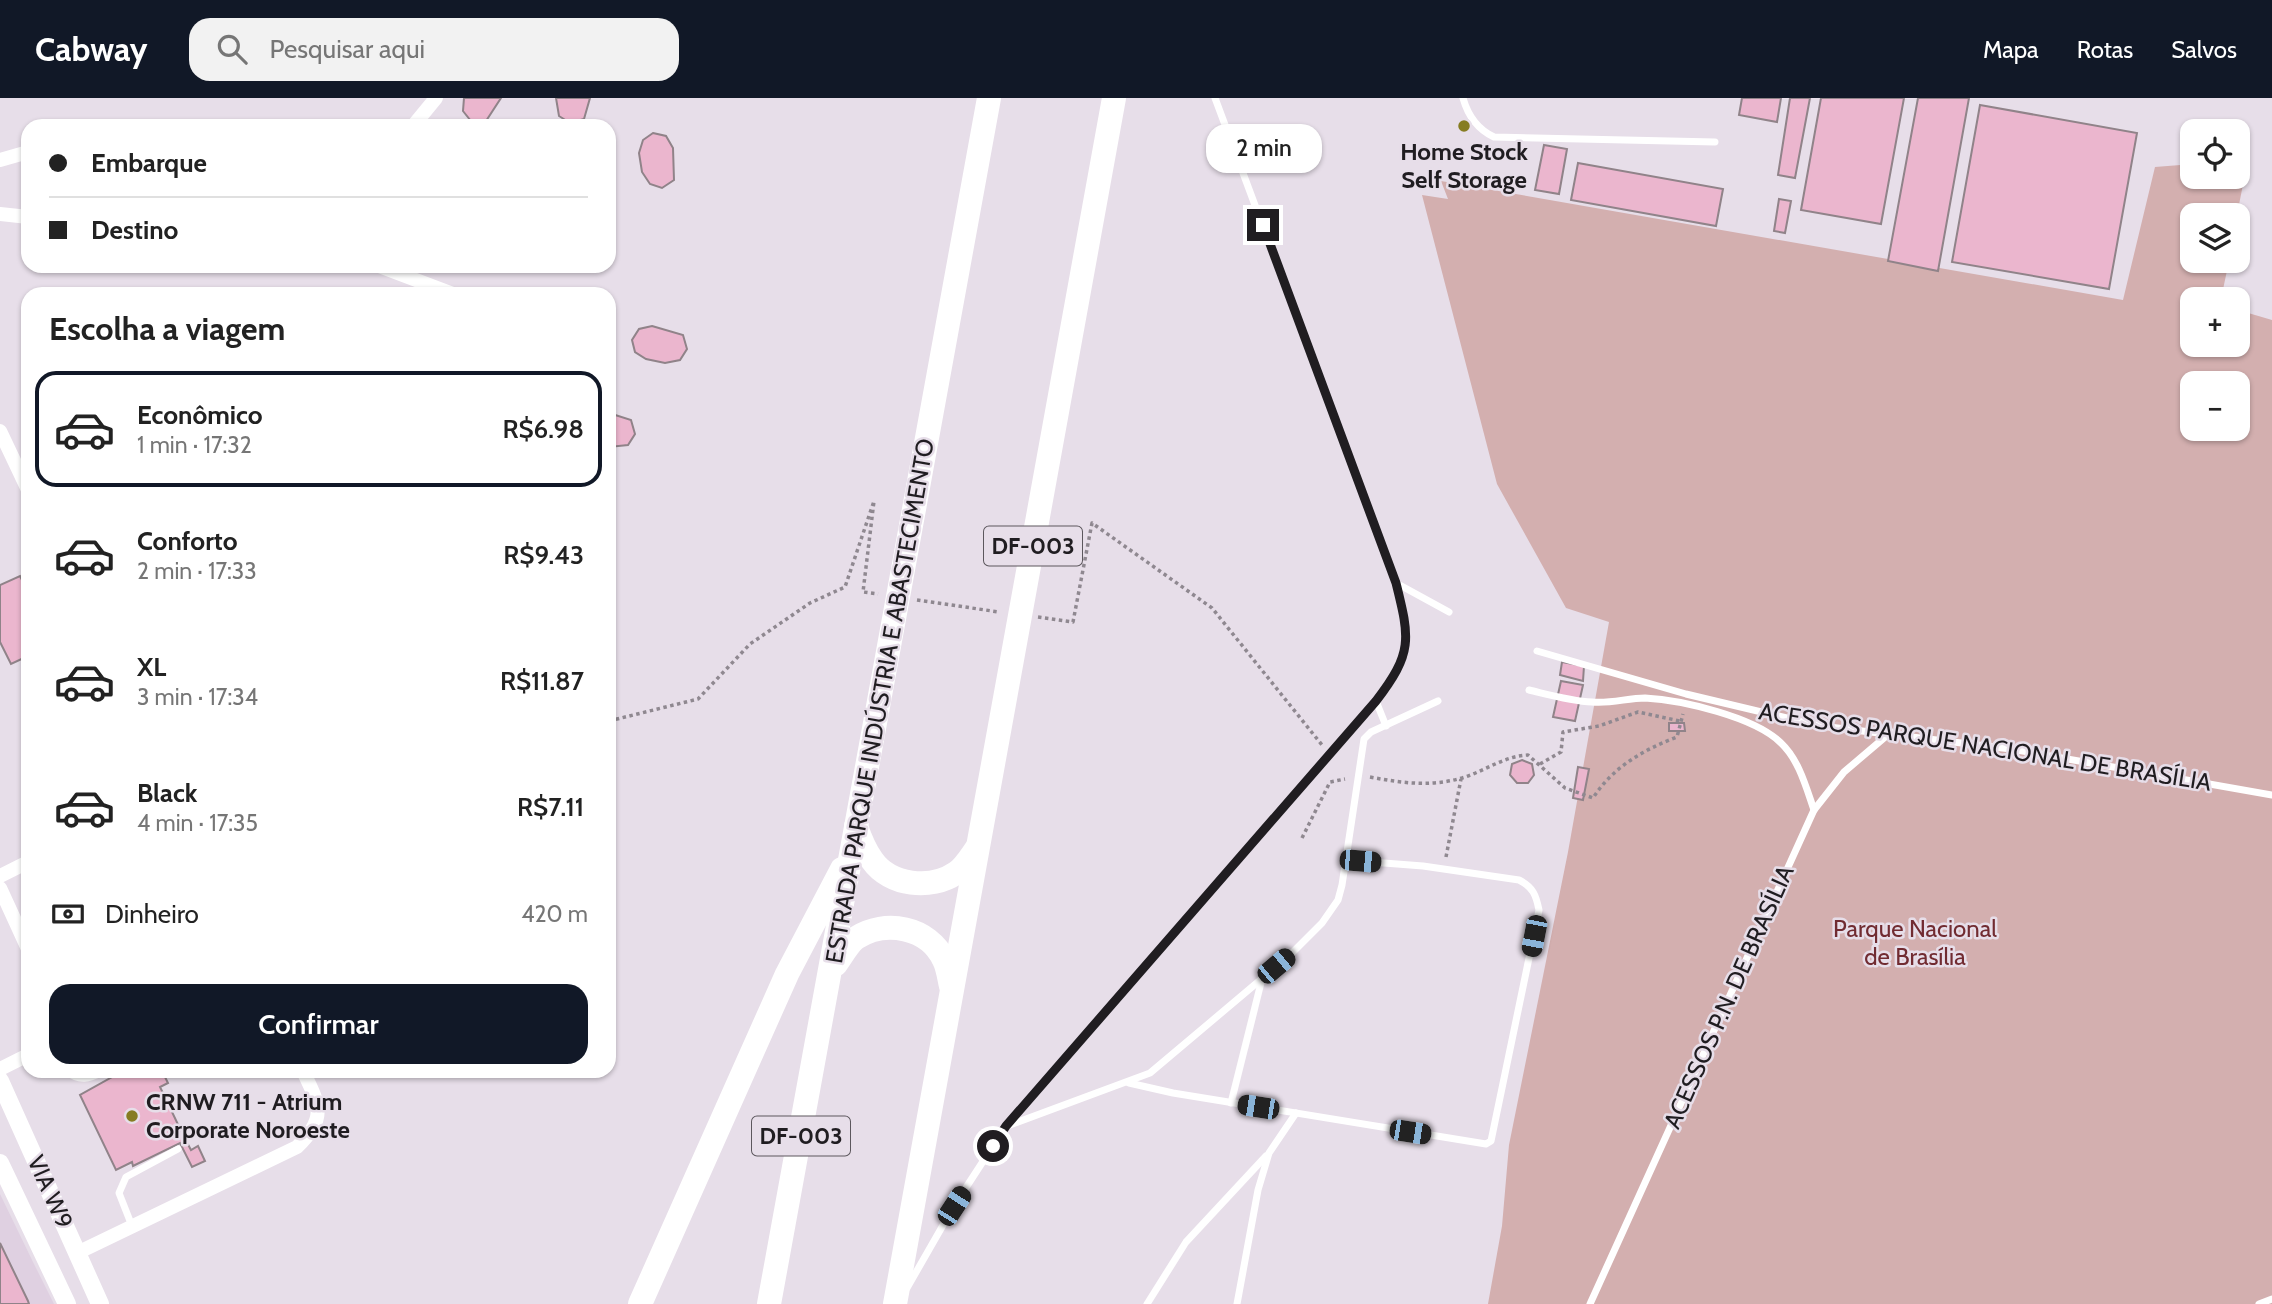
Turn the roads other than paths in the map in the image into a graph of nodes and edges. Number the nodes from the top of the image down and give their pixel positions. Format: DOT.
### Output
graph roads {
  1 [pos="436,98"];
  2 [pos="989,98"];
  3 [pos="1114,98"];
  4 [pos="1215,98"];
  5 [pos="1463,98"];
  6 [pos="419,119"];
  7 [pos="1715,142"];
  8 [pos="21,154"];
  9 [pos="0,160"];
  10 [pos="0,214"];
  11 [pos="21,216"];
  12 [pos="398,273"];
  13 [pos="434,287"];
  14 [pos="0,431"];
  15 [pos="21,475"];
  16 [pos="1396,583"];
  17 [pos="1449,612"];
  18 [pos="1537,651"];
  19 [pos="1529,691"];
  20 [pos="1376,701"];
  21 [pos="1438,701"];
  22 [pos="1386,726"];
  23 [pos="1891,732"];
  24 [pos="2272,795"];
  25 [pos="1814,810"];
  26 [pos="854,838"];
  27 [pos="979,845"];
  28 [pos="1345,860"];
  29 [pos="21,866"];
  30 [pos="0,876"];
  31 [pos="0,888"];
  32 [pos="21,934"];
  33 [pos="832,969"];
  34 [pos="1262,978"];
  35 [pos="953,994"];
  36 [pos="21,1058"];
  37 [pos="0,1069"];
  38 [pos="74,1078"];
  39 [pos="90,1078"];
  40 [pos="306,1078"];
  41 [pos="0,1081"];
  42 [pos="1129,1083"];
  43 [pos="1231,1103"];
  44 [pos="1296,1113"];
  45 [pos="1006,1126"];
  46 [pos="178,1149"];
  47 [pos="1269,1153"];
  48 [pos="0,1163"];
  49 [pos="132,1227"];
  50 [pos="77,1254"];
  51 [pos="2272,1299"];
  52 [pos="67,1304"];
  53 [pos="100,1304"];
  54 [pos="640,1304"];
  55 [pos="769,1304"];
  56 [pos="897,1304"];
  57 [pos="1147,1304"];
  58 [pos="1237,1304"];
  59 [pos="1590,1304"];
  60 [pos="2259,1304"];
  1 -- 6 [label="street"];
  2 -- 26 [label="highway, ESTRADA PARQUE INDÚSTRIA E ABASTECIMENTO / DF-003"];
  3 -- 27 [label="highway, DF-003"];
  4 -- 16 [label="lane"];
  5 -- 7 [label="lane"];
  8 -- 9 [label="street"];
  10 -- 11 [label="street"];
  12 -- 13 [label="street"];
  14 -- 15 [label="street"];
  16 -- 17 [label="lane"];
  16 -- 20 [label="lane"];
  18 -- 23 [label="lane, ACESSOS PARQUE NACIONAL DE BRASÍLIA"];
  19 -- 25 [label="lane, ACESSOS PARQUE NACIONAL DE BRASÍLIA"];
  20 -- 22 [label="lane"];
  20 -- 45 [label="lane"];
  21 -- 22 [label="lane"];
  22 -- 28 [label="lane"];
  23 -- 24 [label="lane, ACESSOS PARQUE NACIONAL DE BRASÍLIA"];
  23 -- 25 [label="lane, ACESSOS P.N. DE BRASÍLIA"];
  25 -- 59 [label="lane, ACESSOS P.N. DE BRASÍLIA"];
  26 -- 27 [label="highway"];
  26 -- 33 [label="highway, ESTRADA PARQUE INDÚSTRIA E ABASTECIMENTO / DF-003"];
  26 -- 54 [label="highway"];
  27 -- 35 [label="highway, DF-003"];
  28 -- 34 [label="lane"];
  28 -- 44 [label="lane"];
  29 -- 30 [label="street"];
  31 -- 32 [label="street"];
  33 -- 35 [label="highway"];
  33 -- 55 [label="highway, ESTRADA PARQUE INDÚSTRIA E ABASTECIMENTO / DF-003"];
  34 -- 42 [label="lane"];
  34 -- 43 [label="lane"];
  35 -- 56 [label="highway, DF-003"];
  36 -- 37 [label="street"];
  38 -- 39 [label="lane"];
  40 -- 49 [label="street"];
  41 -- 50 [label="street, VIA W9"];
  42 -- 43 [label="lane"];
  42 -- 45 [label="lane"];
  43 -- 44 [label="lane"];
  44 -- 47 [label="lane"];
  45 -- 56 [label="lane"];
  46 -- 49 [label="lane"];
  47 -- 57 [label="lane"];
  47 -- 58 [label="lane"];
  48 -- 52 [label="street, VIA W9"];
  49 -- 50 [label="street"];
  50 -- 53 [label="street, VIA W9"];
  51 -- 60 [label="lane"];
}
